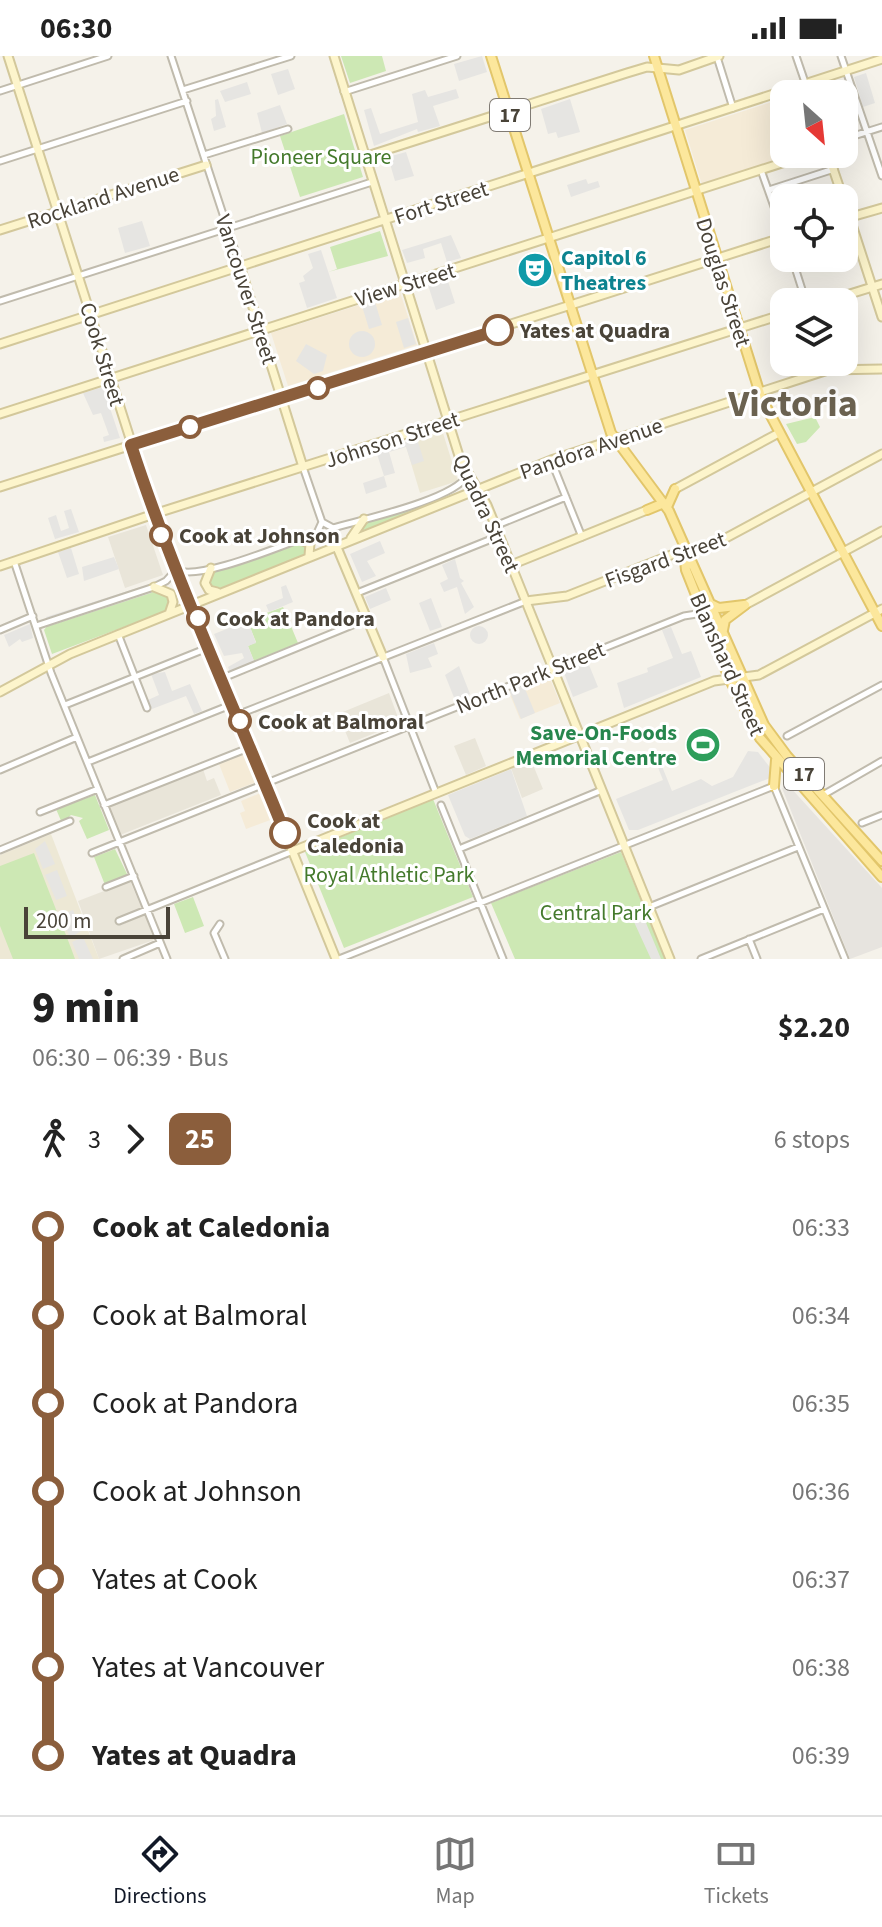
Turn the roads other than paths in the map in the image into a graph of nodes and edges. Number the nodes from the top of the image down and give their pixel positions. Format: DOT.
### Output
graph roads {
  1 [pos="8,56"];
  2 [pos="108,56"];
  3 [pos="171,56"];
  4 [pos="291,56"];
  5 [pos="334,56"];
  6 [pos="457,56"];
  7 [pos="491,56"];
  8 [pos="654,56"];
  9 [pos="718,56"];
  10 [pos="796,56"];
  11 [pos="841,56"];
  12 [pos="882,59"];
  13 [pos="659,70"];
  14 [pos="846,71"];
  15 [pos="804,80"];
  16 [pos="818,80"];
  17 [pos="17,85"];
  18 [pos="183,90"];
  19 [pos="0,91"];
  20 [pos="344,92"];
  21 [pos="770,96"];
  22 [pos="187,101"];
  23 [pos="733,108"];
  24 [pos="509,111"];
  25 [pos="676,127"];
  26 [pos="882,127"];
  27 [pos="288,129"];
  28 [pos="867,131"];
  29 [pos="858,134"];
  30 [pos="37,149"];
  31 [pos="204,155"];
  32 [pos="364,157"];
  33 [pos="879,160"];
  34 [pos="0,161"];
  35 [pos="206,165"];
  36 [pos="770,167"];
  37 [pos="834,169"];
  38 [pos="761,170"];
  39 [pos="528,174"];
  40 [pos="882,176"];
  41 [pos="372,182"];
  42 [pos="839,184"];
  43 [pos="769,190"];
  44 [pos="694,192"];
  45 [pos="770,193"];
  46 [pos="882,208"];
  47 [pos="57,212"];
  48 [pos="861,214"];
  49 [pos="858,215"];
  50 [pos="384,220"];
  51 [pos="858,221"];
  52 [pos="227,229"];
  53 [pos="0,230"];
  54 [pos="548,239"];
  55 [pos="770,241"];
  56 [pos="858,243"];
  57 [pos="718,259"];
  58 [pos="240,266"];
  59 [pos="78,276"];
  60 [pos="404,284"];
  61 [pos="882,284"];
  62 [pos="872,287"];
  63 [pos="858,291"];
  64 [pos="0,301"];
  65 [pos="570,307"];
  66 [pos="91,314"];
  67 [pos="882,317"];
  68 [pos="770,318"];
  69 [pos="740,328"];
  70 [pos="261,329"];
  71 [pos="0,344"];
  72 [pos="426,353"];
  73 [pos="858,368"];
  74 [pos="882,369"];
  75 [pos="592,375"];
  76 [pos="801,376"];
  77 [pos="110,379"];
  78 [pos="759,392"];
  79 [pos="282,399"];
  80 [pos="0,414"];
  81 [pos="448,421"];
  82 [pos="777,434"];
  83 [pos="613,439"];
  84 [pos="131,445"];
  85 [pos="882,454"];
  86 [pos="551,460"];
  87 [pos="303,467"];
  88 [pos="468,475"];
  89 [pos="0,487"];
  90 [pos="477,488"];
  91 [pos="675,489"];
  92 [pos="809,492"];
  93 [pos="566,497"];
  94 [pos="421,500"];
  95 [pos="662,500"];
  96 [pos="424,510"];
  97 [pos="647,510"];
  98 [pos="154,514"];
  99 [pos="364,519"];
  100 [pos="322,522"];
  101 [pos="495,526"];
  102 [pos="882,531"];
  103 [pos="499,536"];
  104 [pos="582,538"];
  105 [pos="299,539"];
  106 [pos="350,539"];
  107 [pos="336,545"];
  108 [pos="684,552"];
  109 [pos="842,553"];
  110 [pos="307,557"];
  111 [pos="14,560"];
  112 [pos="511,565"];
  113 [pos="0,566"];
  114 [pos="211,568"];
  115 [pos="176,570"];
  116 [pos="154,587"];
  117 [pos="218,593"];
  118 [pos="357,593"];
  119 [pos="526,601"];
  120 [pos="192,604"];
  121 [pos="711,604"];
  122 [pos="745,605"];
  123 [pos="878,611"];
  124 [pos="703,613"];
  125 [pos="169,614"];
  126 [pos="33,616"];
  127 [pos="367,619"];
  128 [pos="36,626"];
  129 [pos="882,626"];
  130 [pos="0,630"];
  131 [pos="723,633"];
  132 [pos="118,634"];
  133 [pos="210,647"];
  134 [pos="383,657"];
  135 [pos="50,665"];
  136 [pos="553,668"];
  137 [pos="134,677"];
  138 [pos="740,677"];
  139 [pos="223,678"];
  140 [pos="729,678"];
  141 [pos="882,685"];
  142 [pos="0,692"];
  143 [pos="233,704"];
  144 [pos="65,705"];
  145 [pos="147,708"];
  146 [pos="237,715"];
  147 [pos="410,725"];
  148 [pos="580,734"];
  149 [pos="787,736"];
  150 [pos="77,737"];
  151 [pos="251,747"];
  152 [pos="776,760"];
  153 [pos="882,761"];
  154 [pos="88,762"];
  155 [pos="0,770"];
  156 [pos="795,781"];
  157 [pos="265,783"];
  158 [pos="774,786"];
  159 [pos="98,789"];
  160 [pos="602,790"];
  161 [pos="436,794"];
  162 [pos="823,795"];
  163 [pos="104,805"];
  164 [pos="441,805"];
  165 [pos="821,810"];
  166 [pos="40,812"];
  167 [pos="882,815"];
  168 [pos="70,821"];
  169 [pos="862,823"];
  170 [pos="120,842"];
  171 [pos="624,845"];
  172 [pos="798,847"];
  173 [pos="459,849"];
  174 [pos="0,850"];
  175 [pos="293,851"];
  176 [pos="92,853"];
  177 [pos="882,861"];
  178 [pos="134,876"];
  179 [pos="882,877"];
  180 [pos="106,887"];
  181 [pos="480,902"];
  182 [pos="649,907"];
  183 [pos="147,909"];
  184 [pos="824,909"];
  185 [pos="119,921"];
  186 [pos="220,924"];
  187 [pos="749,939"];
  188 [pos="160,943"];
  189 [pos="123,959"];
  190 [pos="167,959"];
  191 [pos="225,959"];
  192 [pos="337,959"];
  193 [pos="503,959"];
  194 [pos="670,959"];
  195 [pos="701,959"];
  196 [pos="757,959"];
  197 [pos="845,959"];
  1 -- 17 [label="main road, Cook Street"];
  2 -- 17 [label="street"];
  3 -- 18 [label="street, Vancouver Street"];
  4 -- 18 [label="street"];
  5 -- 20 [label="main road, Quadra Street"];
  6 -- 20 [label="street"];
  7 -- 24 [label="main road, Blanshard Street / 17"];
  8 -- 13 [label="main road, Douglas Street"];
  9 -- 13 [label="main road"];
  9 -- 23 [label="street"];
  10 -- 15 [label="street"];
  11 -- 14 [label="street"];
  12 -- 14 [label="main road, Fort Street"];
  13 -- 24 [label="main road"];
  13 -- 25 [label="main road, Douglas Street"];
  14 -- 16 [label="main road, Fort Street"];
  14 -- 28 [label="street"];
  17 -- 19 [label="street"];
  17 -- 30 [label="main road, Cook Street"];
  18 -- 22 [label="street, Vancouver Street"];
  20 -- 32 [label="main road, Quadra Street"];
  21 -- 23 [label="main road, Fort Street"];
  22 -- 30 [label="street"];
  22 -- 31 [label="street, Vancouver Street"];
  23 -- 25 [label="main road, Fort Street"];
  24 -- 32 [label="main road"];
  24 -- 39 [label="main road, Blanshard Street / 17"];
  25 -- 39 [label="main road, Fort Street"];
  25 -- 44 [label="main road, Douglas Street"];
  26 -- 28 [label="street"];
  27 -- 31 [label="street, Rockland Avenue"];
  28 -- 29 [label="street"];
  28 -- 33 [label="street"];
  30 -- 34 [label="street"];
  30 -- 47 [label="main road, Cook Street"];
  31 -- 35 [label="street, Vancouver Street"];
  32 -- 41 [label="main road, Quadra Street"];
  33 -- 40 [label="street"];
  35 -- 47 [label="main road, Rockland Avenue"];
  35 -- 52 [label="street, Vancouver Street"];
  36 -- 38 [label="main road, View Street"];
  37 -- 42 [label="main road"];
  37 -- 43 [label="street"];
  38 -- 43 [label="street"];
  38 -- 44 [label="main road, View Street"];
  39 -- 50 [label="main road, Fort Street"];
  39 -- 54 [label="main road, Blanshard Street / 17"];
  41 -- 50 [label="main road, Quadra Street"];
  41 -- 52 [label="street"];
  43 -- 45 [label="street"];
  44 -- 54 [label="main road, View Street"];
  44 -- 57 [label="main road, Douglas Street"];
  46 -- 48 [label="main road"];
  47 -- 53 [label="main road, Rockland Avenue"];
  47 -- 59 [label="main road, Cook Street"];
  48 -- 49 [label="main road"];
  48 -- 51 [label="main road"];
  50 -- 58 [label="main road, Fort Street"];
  50 -- 60 [label="main road, Quadra Street"];
  52 -- 58 [label="street, Vancouver Street"];
  52 -- 59 [label="street"];
  54 -- 60 [label="main road, View Street"];
  54 -- 65 [label="main road, Blanshard Street / 17"];
  55 -- 57 [label="main road"];
  56 -- 62 [label="main road"];
  57 -- 65 [label="main road"];
  57 -- 69 [label="main road, Douglas Street"];
  58 -- 66 [label="main road, Fort Street"];
  58 -- 70 [label="main road, Vancouver Street"];
  59 -- 64 [label="street"];
  59 -- 66 [label="main road, Cook Street"];
  60 -- 70 [label="main road, View Street"];
  60 -- 72 [label="main road, Quadra Street"];
  61 -- 62 [label="main road"];
  62 -- 63 [label="main road"];
  62 -- 67 [label="main road"];
  65 -- 72 [label="main road"];
  65 -- 75 [label="main road, Blanshard Street / 17"];
  66 -- 71 [label="main road, Fort Street"];
  66 -- 77 [label="main road, Cook Street"];
  68 -- 69 [label="main road, Johnson Street"];
  69 -- 75 [label="main road, Johnson Street"];
  69 -- 78 [label="main road, Douglas Street"];
  70 -- 77 [label="main road, View Street"];
  70 -- 79 [label="main road, Vancouver Street"];
  72 -- 79 [label="main road"];
  72 -- 81 [label="main road, Quadra Street"];
  73 -- 74 [label="main road, Pandora Avenue"];
  75 -- 81 [label="main road, Johnson Street"];
  75 -- 83 [label="main road, Blanshard Street / 17"];
  76 -- 78 [label="main road, Pandora Avenue"];
  77 -- 80 [label="main road, View Street"];
  77 -- 84 [label="main road, Cook Street"];
  78 -- 82 [label="main road, Douglas Street"];
  78 -- 83 [label="main road, Pandora Avenue"];
  79 -- 84 [label="main road"];
  79 -- 87 [label="main road, Vancouver Street"];
  81 -- 87 [label="main road, Johnson Street"];
  81 -- 88 [label="main road, Quadra Street"];
  82 -- 91 [label="main road"];
  82 -- 92 [label="main road, Douglas Street"];
  83 -- 86 [label="main road, Pandora Avenue"];
  83 -- 95 [label="main road, Blanshard Street / 17"];
  84 -- 89 [label="main road"];
  84 -- 98 [label="main road, Cook Street"];
  85 -- 92 [label="main road, Fisgard Street"];
  86 -- 90 [label="main road, Pandora Avenue"];
  86 -- 93 [label="street"];
  87 -- 98 [label="main road, Johnson Street"];
  87 -- 100 [label="street, Vancouver Street"];
  88 -- 90 [label="main road, Quadra Street"];
  88 -- 94 [label="street"];
  90 -- 96 [label="main road, Pandora Avenue"];
  90 -- 101 [label="main road, Quadra Street"];
  91 -- 95 [label="main road"];
  91 -- 95 [label="main road"];
  92 -- 108 [label="main road, Fisgard Street"];
  92 -- 109 [label="main road, Douglas Street"];
  93 -- 101 [label="street"];
  93 -- 104 [label="street"];
  94 -- 96 [label="main road"];
  94 -- 99 [label="street"];
  95 -- 97 [label="main road"];
  95 -- 108 [label="main road, Blanshard Street / 17"];
  96 -- 106 [label="main road, Pandora Avenue"];
  97 -- 104 [label="main road"];
  98 -- 111 [label="main road, Johnson Street"];
  98 -- 115 [label="main road, Cook Street"];
  99 -- 100 [label="street"];
  99 -- 106 [label="main road"];
  100 -- 105 [label="street"];
  101 -- 103 [label="main road, Quadra Street"];
  102 -- 109 [label="main road"];
  103 -- 112 [label="main road, Quadra Street"];
  103 -- 118 [label="street"];
  104 -- 112 [label="main road"];
  105 -- 110 [label="main road"];
  105 -- 114 [label="street"];
  106 -- 107 [label="main road, Pandora Avenue"];
  107 -- 110 [label="main road, Pandora Avenue"];
  107 -- 118 [label="main road"];
  108 -- 119 [label="main road, Fisgard Street"];
  108 -- 121 [label="main road, Blanshard Street / 17"];
  108 -- 124 [label="main road, Blanshard Street / 17"];
  109 -- 122 [label="main road"];
  109 -- 123 [label="main road, Douglas Street"];
  110 -- 117 [label="main road, Pandora Avenue"];
  111 -- 113 [label="main road, Johnson Street"];
  111 -- 126 [label="street"];
  112 -- 119 [label="main road, Quadra Street"];
  114 -- 115 [label="street"];
  114 -- 117 [label="main road"];
  115 -- 116 [label="street"];
  115 -- 120 [label="main road, Cook Street"];
  116 -- 125 [label="main road"];
  116 -- 128 [label="street"];
  117 -- 120 [label="main road, Pandora Avenue"];
  118 -- 127 [label="main road"];
  119 -- 134 [label="street"];
  119 -- 136 [label="main road, Quadra Street"];
  120 -- 125 [label="main road, Pandora Avenue"];
  120 -- 133 [label="main road, Cook Street"];
  121 -- 122 [label="main road"];
  121 -- 131 [label="main road, Blanshard Street / 17"];
  122 -- 131 [label="main road"];
  123 -- 129 [label="main road, Douglas Street"];
  123 -- 138 [label="main road"];
  124 -- 136 [label="street, North Park Street"];
  124 -- 140 [label="main road, Blanshard Street / 17"];
  125 -- 132 [label="main road, Pandora Avenue"];
  126 -- 128 [label="street"];
  126 -- 130 [label="street"];
  127 -- 134 [label="main road"];
  127 -- 139 [label="street"];
  128 -- 135 [label="street"];
  131 -- 138 [label="main road, Blanshard Street / 17"];
  132 -- 135 [label="main road, Pandora Avenue"];
  132 -- 137 [label="street"];
  133 -- 137 [label="street"];
  133 -- 139 [label="main road, Cook Street"];
  134 -- 146 [label="street"];
  134 -- 147 [label="street"];
  135 -- 142 [label="main road, Pandora Avenue"];
  135 -- 144 [label="street"];
  136 -- 147 [label="street, North Park Street"];
  136 -- 148 [label="main road, Quadra Street"];
  137 -- 144 [label="street"];
  137 -- 145 [label="street"];
  138 -- 140 [label="main road"];
  138 -- 162 [label="main road, Blanshard Street / 17"];
  139 -- 143 [label="main road, Cook Street"];
  140 -- 148 [label="main road"];
  140 -- 152 [label="main road, Blanshard Street / 17"];
  141 -- 149 [label="street"];
  143 -- 146 [label="main road, Cook Street"];
  143 -- 154 [label="street"];
  144 -- 150 [label="street"];
  146 -- 151 [label="main road, Cook Street"];
  147 -- 157 [label="street, North Park Street"];
  147 -- 161 [label="street"];
  148 -- 160 [label="main road, Quadra Street"];
  148 -- 161 [label="main road"];
  150 -- 154 [label="street"];
  150 -- 155 [label="street"];
  151 -- 157 [label="main road, Cook Street"];
  151 -- 163 [label="street"];
  152 -- 156 [label="main road, Blanshard Street / 17"];
  152 -- 158 [label="main road"];
  153 -- 162 [label="street"];
  154 -- 159 [label="street"];
  156 -- 158 [label="main road"];
  156 -- 165 [label="main road, Blanshard Street / 17"];
  157 -- 170 [label="street, North Park Street"];
  157 -- 175 [label="main road, Cook Street"];
  158 -- 171 [label="street"];
  158 -- 172 [label="street"];
  159 -- 163 [label="street"];
  159 -- 166 [label="street"];
  160 -- 171 [label="main road, Quadra Street"];
  160 -- 173 [label="street"];
  161 -- 175 [label="main road"];
  162 -- 165 [label="main road"];
  162 -- 177 [label="main road, Blanshard Street / 17"];
  163 -- 170 [label="street"];
  164 -- 173 [label="street"];
  165 -- 179 [label="main road, Blanshard Street / 17"];
  167 -- 169 [label="street"];
  168 -- 174 [label="street"];
  170 -- 176 [label="street, North Park Street"];
  170 -- 178 [label="street"];
  171 -- 181 [label="street"];
  171 -- 182 [label="main road, Quadra Street"];
  172 -- 182 [label="street"];
  172 -- 184 [label="street"];
  173 -- 181 [label="street"];
  175 -- 183 [label="street"];
  175 -- 192 [label="main road, Cook Street"];
  178 -- 180 [label="street"];
  178 -- 183 [label="street"];
  181 -- 192 [label="street"];
  181 -- 193 [label="street"];
  182 -- 194 [label="main road, Quadra Street"];
  183 -- 185 [label="street"];
  183 -- 188 [label="street"];
  184 -- 187 [label="street"];
  184 -- 197 [label="street"];
  186 -- 191 [label="street"];
  187 -- 195 [label="street"];
  187 -- 196 [label="street"];
  188 -- 189 [label="street"];
  188 -- 190 [label="street"];
}
